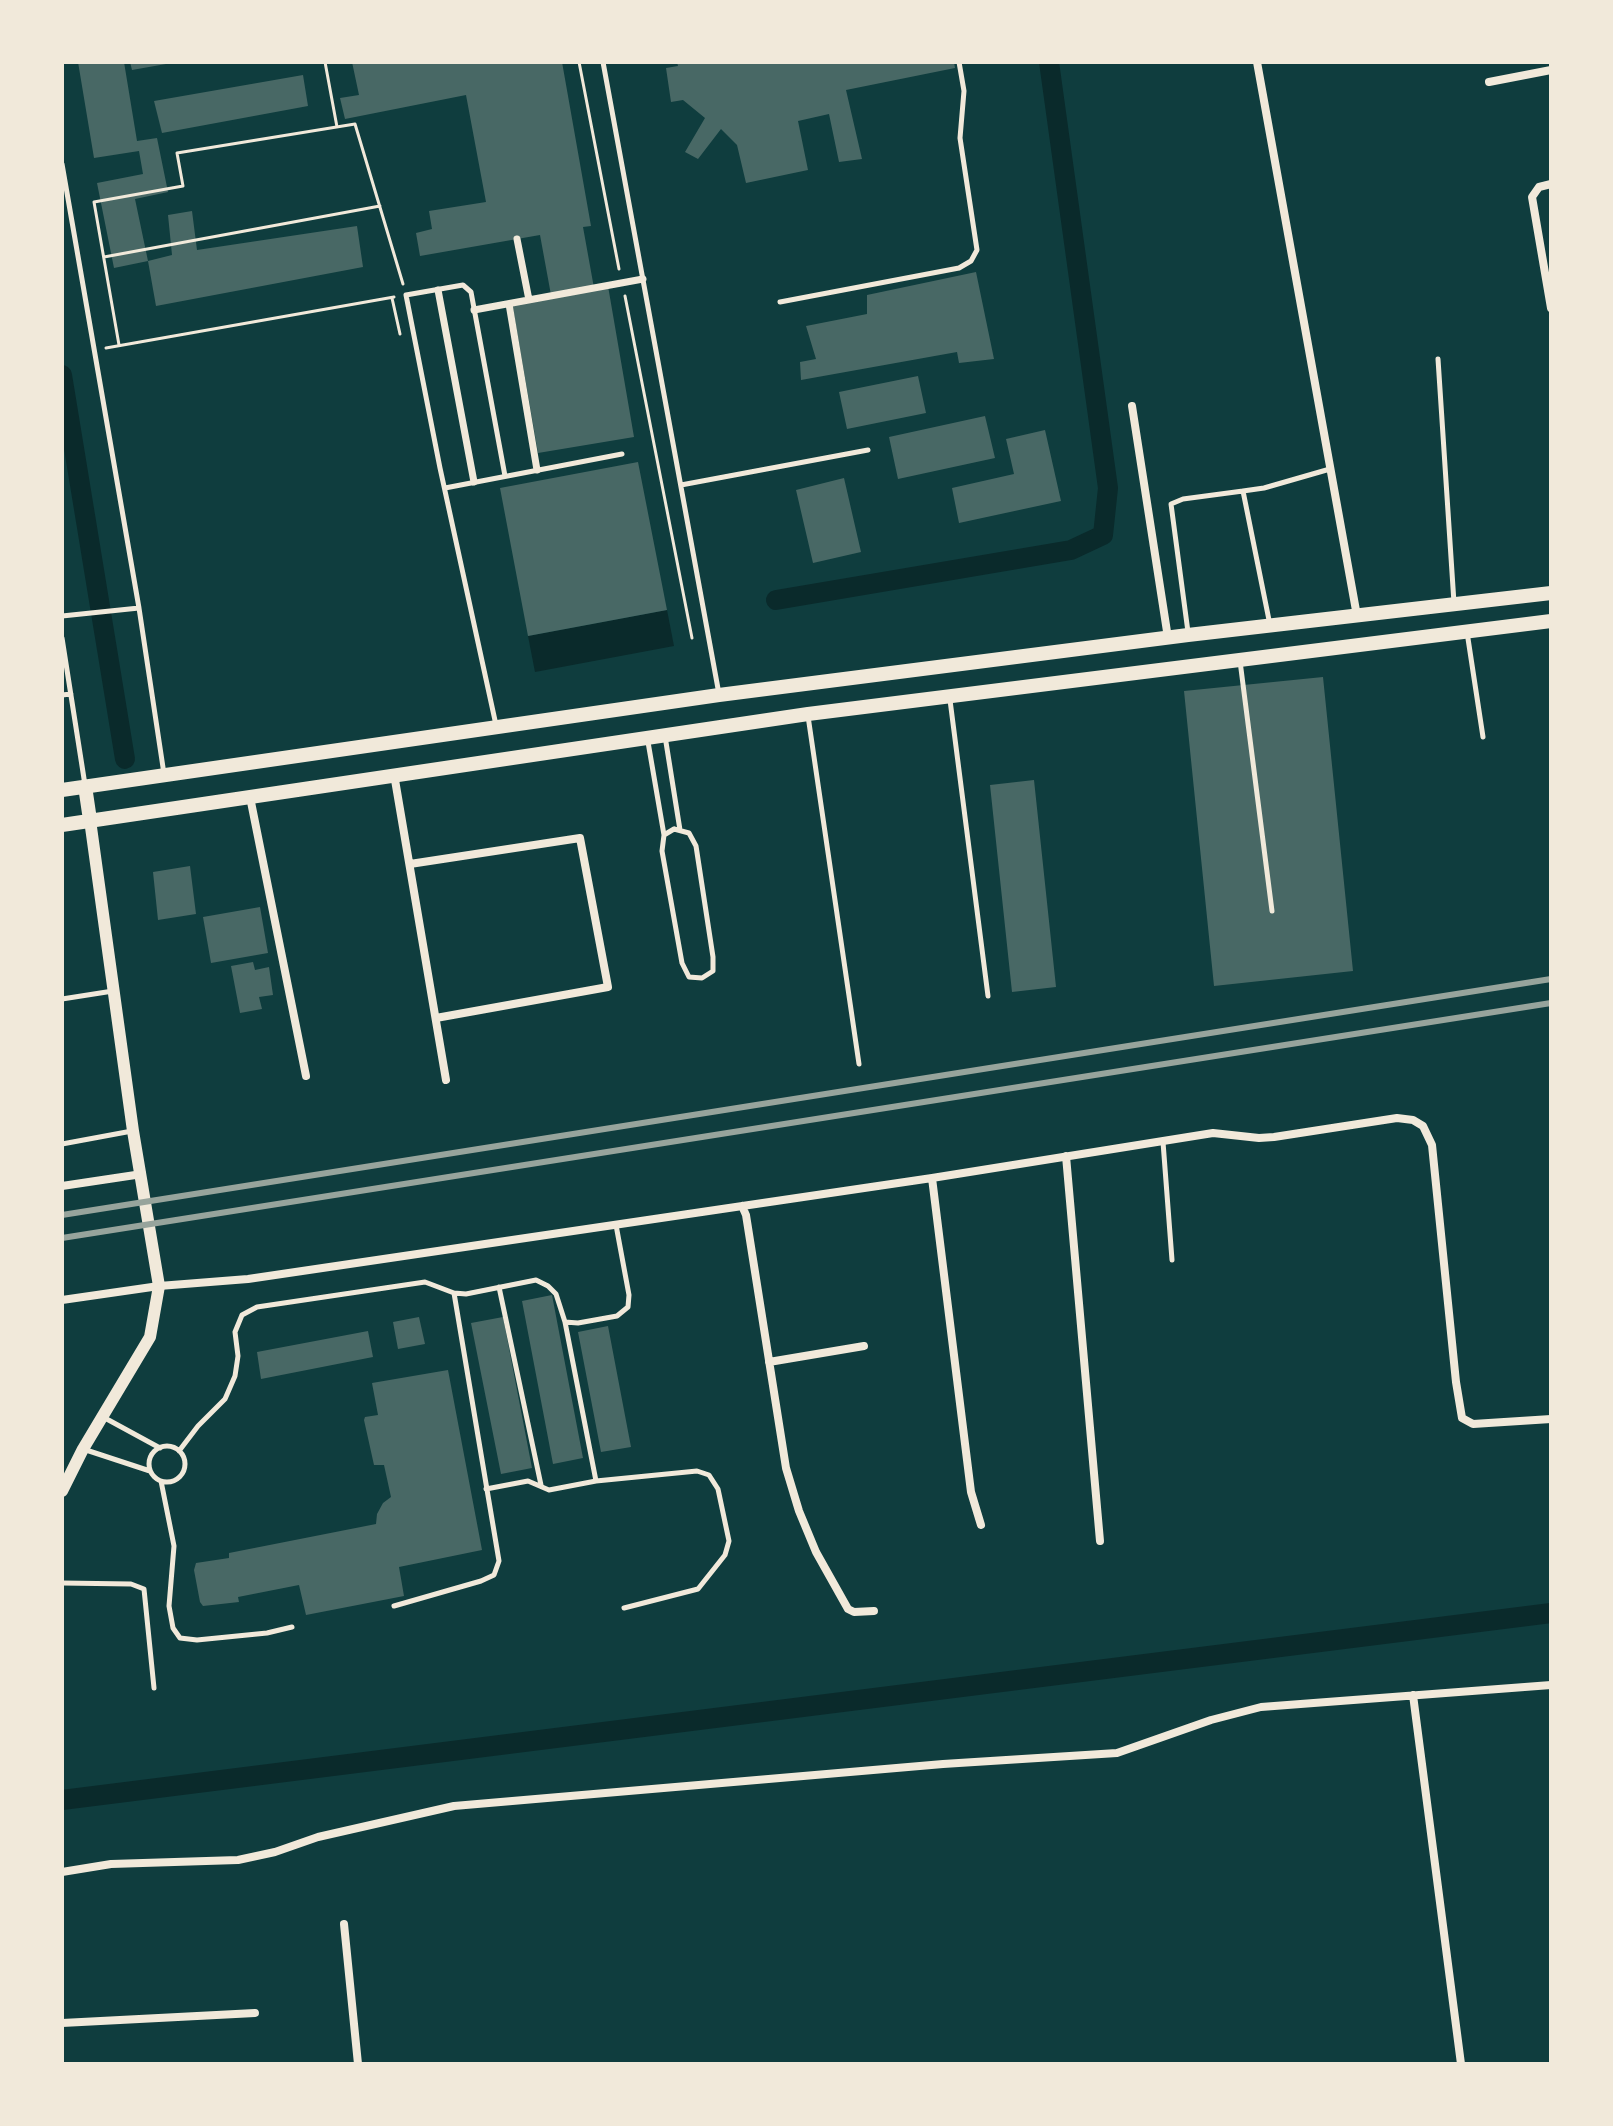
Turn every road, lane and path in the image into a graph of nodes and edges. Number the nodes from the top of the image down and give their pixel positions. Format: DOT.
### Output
graph roads {
  1 [pos="325,62"];
  2 [pos="603,62"];
  3 [pos="959,62"];
  4 [pos="1257,62"];
  5 [pos="1551,70"];
  6 [pos="1489,82"];
  7 [pos="337,127"];
  8 [pos="62,164"];
  9 [pos="1551,184"];
  10 [pos="380,206"];
  11 [pos="517,239"];
  12 [pos="104,257"];
  13 [pos="643,279"];
  14 [pos="438,290"];
  15 [pos="406,295"];
  16 [pos="529,300"];
  17 [pos="780,302"];
  18 [pos="509,304"];
  19 [pos="1551,308"];
  20 [pos="474,310"];
  21 [pos="119,345"];
  22 [pos="94,350"];
  23 [pos="1438,359"];
  24 [pos="1132,406"];
  25 [pos="868,450"];
  26 [pos="622,454"];
  27 [pos="1331,469"];
  28 [pos="537,470"];
  29 [pos="505,476"];
  30 [pos="474,482"];
  31 [pos="681,485"];
  32 [pos="445,488"];
  33 [pos="1243,491"];
  34 [pos="666,511"];
  35 [pos="1551,593"];
  36 [pos="1455,604"];
  37 [pos="139,608"];
  38 [pos="62,616"];
  39 [pos="1357,616"];
  40 [pos="1551,621"];
  41 [pos="1270,626"];
  42 [pos="1467,631"];
  43 [pos="1188,635"];
  44 [pos="62,638"];
  45 [pos="692,638"];
  46 [pos="1168,638"];
  47 [pos="1240,660"];
  48 [pos="71,694"];
  49 [pos="62,695"];
  50 [pos="719,695"];
  51 [pos="949,696"];
  52 [pos="808,714"];
  53 [pos="496,726"];
  54 [pos="665,735"];
  55 [pos="648,737"];
  56 [pos="1483,737"];
  57 [pos="394,774"];
  58 [pos="164,775"];
  59 [pos="85,786"];
  60 [pos="62,790"];
  61 [pos="250,797"];
  62 [pos="90,820"];
  63 [pos="62,825"];
  64 [pos="680,830"];
  65 [pos="664,835"];
  66 [pos="410,864"];
  67 [pos="1272,911"];
  68 [pos="114,991"];
  69 [pos="988,996"];
  70 [pos="62,999"];
  71 [pos="436,1018"];
  72 [pos="859,1064"];
  73 [pos="306,1076"];
  74 [pos="446,1080"];
  75 [pos="133,1131"];
  76 [pos="1163,1141"];
  77 [pos="62,1144"];
  78 [pos="1066,1156"];
  79 [pos="142,1174"];
  80 [pos="932,1178"];
  81 [pos="62,1186"];
  82 [pos="742,1206"];
  83 [pos="616,1224"];
  84 [pos="1172,1260"];
  85 [pos="159,1286"];
  86 [pos="499,1287"];
  87 [pos="454,1293"];
  88 [pos="62,1300"];
  89 [pos="565,1322"];
  90 [pos="864,1346"];
  91 [pos="769,1362"];
  92 [pos="103,1416"];
  93 [pos="1551,1419"];
  94 [pos="160,1448"];
  95 [pos="83,1449"];
  96 [pos="179,1451"];
  97 [pos="151,1472"];
  98 [pos="161,1481"];
  99 [pos="596,1481"];
  100 [pos="541,1485"];
  101 [pos="486,1489"];
  102 [pos="62,1491"];
  103 [pos="981,1525"];
  104 [pos="1100,1541"];
  105 [pos="62,1583"];
  106 [pos="394,1606"];
  107 [pos="624,1608"];
  108 [pos="874,1611"];
  109 [pos="292,1627"];
  110 [pos="1551,1685"];
  111 [pos="154,1688"];
  112 [pos="1413,1695"];
  113 [pos="62,1872"];
  114 [pos="344,1924"];
  115 [pos="255,2013"];
  116 [pos="62,2023"];
  117 [pos="358,2064"];
  118 [pos="1461,2064"];
  1 -- 7 [label="path"];
  2 -- 13 [label="lane"];
  3 -- 17 [label="lane"];
  4 -- 27 [label="street"];
  5 -- 6 [label="street"];
  7 -- 10 [label="path"];
  7 -- 12 [label="path"];
  8 -- 22 [label="lane"];
  9 -- 19 [label="street"];
  10 -- 12 [label="path"];
  10 -- 15 [label="path"];
  11 -- 16 [label="street"];
  12 -- 21 [label="path"];
  13 -- 16 [label="street"];
  13 -- 31 [label="lane"];
  14 -- 15 [label="lane"];
  14 -- 20 [label="lane"];
  14 -- 30 [label="street"];
  15 -- 21 [label="path"];
  15 -- 32 [label="lane"];
  16 -- 18 [label="street"];
  18 -- 20 [label="street"];
  18 -- 28 [label="street"];
  20 -- 29 [label="lane"];
  21 -- 22 [label="path"];
  22 -- 37 [label="lane"];
  23 -- 36 [label="lane"];
  24 -- 46 [label="street"];
  25 -- 31 [label="lane"];
  26 -- 28 [label="lane"];
  27 -- 33 [label="lane"];
  27 -- 39 [label="street"];
  28 -- 29 [label="lane"];
  29 -- 30 [label="lane"];
  30 -- 32 [label="lane"];
  31 -- 50 [label="lane"];
  32 -- 53 [label="lane"];
  33 -- 41 [label="lane"];
  33 -- 43 [label="lane"];
  34 -- 45 [label="path"];
  35 -- 36 [label="main road"];
  36 -- 39 [label="main road"];
  37 -- 38 [label="lane"];
  37 -- 58 [label="lane"];
  39 -- 41 [label="main road"];
  40 -- 42 [label="main road"];
  41 -- 43 [label="main road"];
  42 -- 47 [label="main road"];
  42 -- 56 [label="lane"];
  43 -- 46 [label="main road"];
  44 -- 48 [label="lane"];
  46 -- 50 [label="main road"];
  47 -- 51 [label="main road"];
  47 -- 67 [label="lane"];
  48 -- 49 [label="lane"];
  48 -- 59 [label="lane"];
  50 -- 53 [label="main road"];
  51 -- 52 [label="main road"];
  51 -- 69 [label="lane"];
  52 -- 54 [label="main road"];
  52 -- 72 [label="lane"];
  53 -- 58 [label="main road"];
  54 -- 55 [label="main road"];
  54 -- 64 [label="lane"];
  55 -- 57 [label="main road"];
  55 -- 65 [label="lane"];
  57 -- 61 [label="main road"];
  57 -- 66 [label="street"];
  58 -- 59 [label="main road"];
  59 -- 60 [label="main road"];
  59 -- 62 [label="main road"];
  61 -- 62 [label="main road"];
  61 -- 73 [label="street"];
  62 -- 63 [label="main road"];
  62 -- 68 [label="street"];
  64 -- 65 [label="lane"];
  64 -- 65 [label="lane"];
  66 -- 71 [label="street"];
  66 -- 71 [label="street"];
  68 -- 70 [label="lane"];
  68 -- 75 [label="street"];
  71 -- 74 [label="street"];
  75 -- 77 [label="lane"];
  75 -- 79 [label="street"];
  76 -- 78 [label="street"];
  76 -- 84 [label="lane"];
  76 -- 93 [label="street"];
  78 -- 80 [label="street"];
  78 -- 104 [label="street"];
  79 -- 81 [label="street"];
  79 -- 85 [label="street"];
  80 -- 82 [label="street"];
  80 -- 103 [label="street"];
  82 -- 83 [label="street"];
  82 -- 91 [label="street"];
  83 -- 85 [label="street"];
  83 -- 89 [label="lane"];
  85 -- 88 [label="street"];
  85 -- 92 [label="street"];
  86 -- 87 [label="lane"];
  86 -- 89 [label="lane"];
  86 -- 100 [label="lane"];
  87 -- 96 [label="lane"];
  87 -- 101 [label="lane"];
  89 -- 99 [label="lane"];
  90 -- 91 [label="street"];
  91 -- 108 [label="street"];
  92 -- 94 [label="lane"];
  92 -- 95 [label="street"];
  94 -- 96 [label="lane"];
  94 -- 97 [label="lane"];
  95 -- 97 [label="lane"];
  95 -- 102 [label="street"];
  96 -- 98 [label="lane"];
  97 -- 98 [label="lane"];
  98 -- 109 [label="lane"];
  99 -- 100 [label="lane"];
  99 -- 107 [label="lane"];
  100 -- 101 [label="lane"];
  101 -- 106 [label="lane"];
  105 -- 111 [label="lane"];
  110 -- 112 [label="street"];
  112 -- 113 [label="street"];
  112 -- 118 [label="street"];
  114 -- 117 [label="street"];
  115 -- 116 [label="street"];
}
